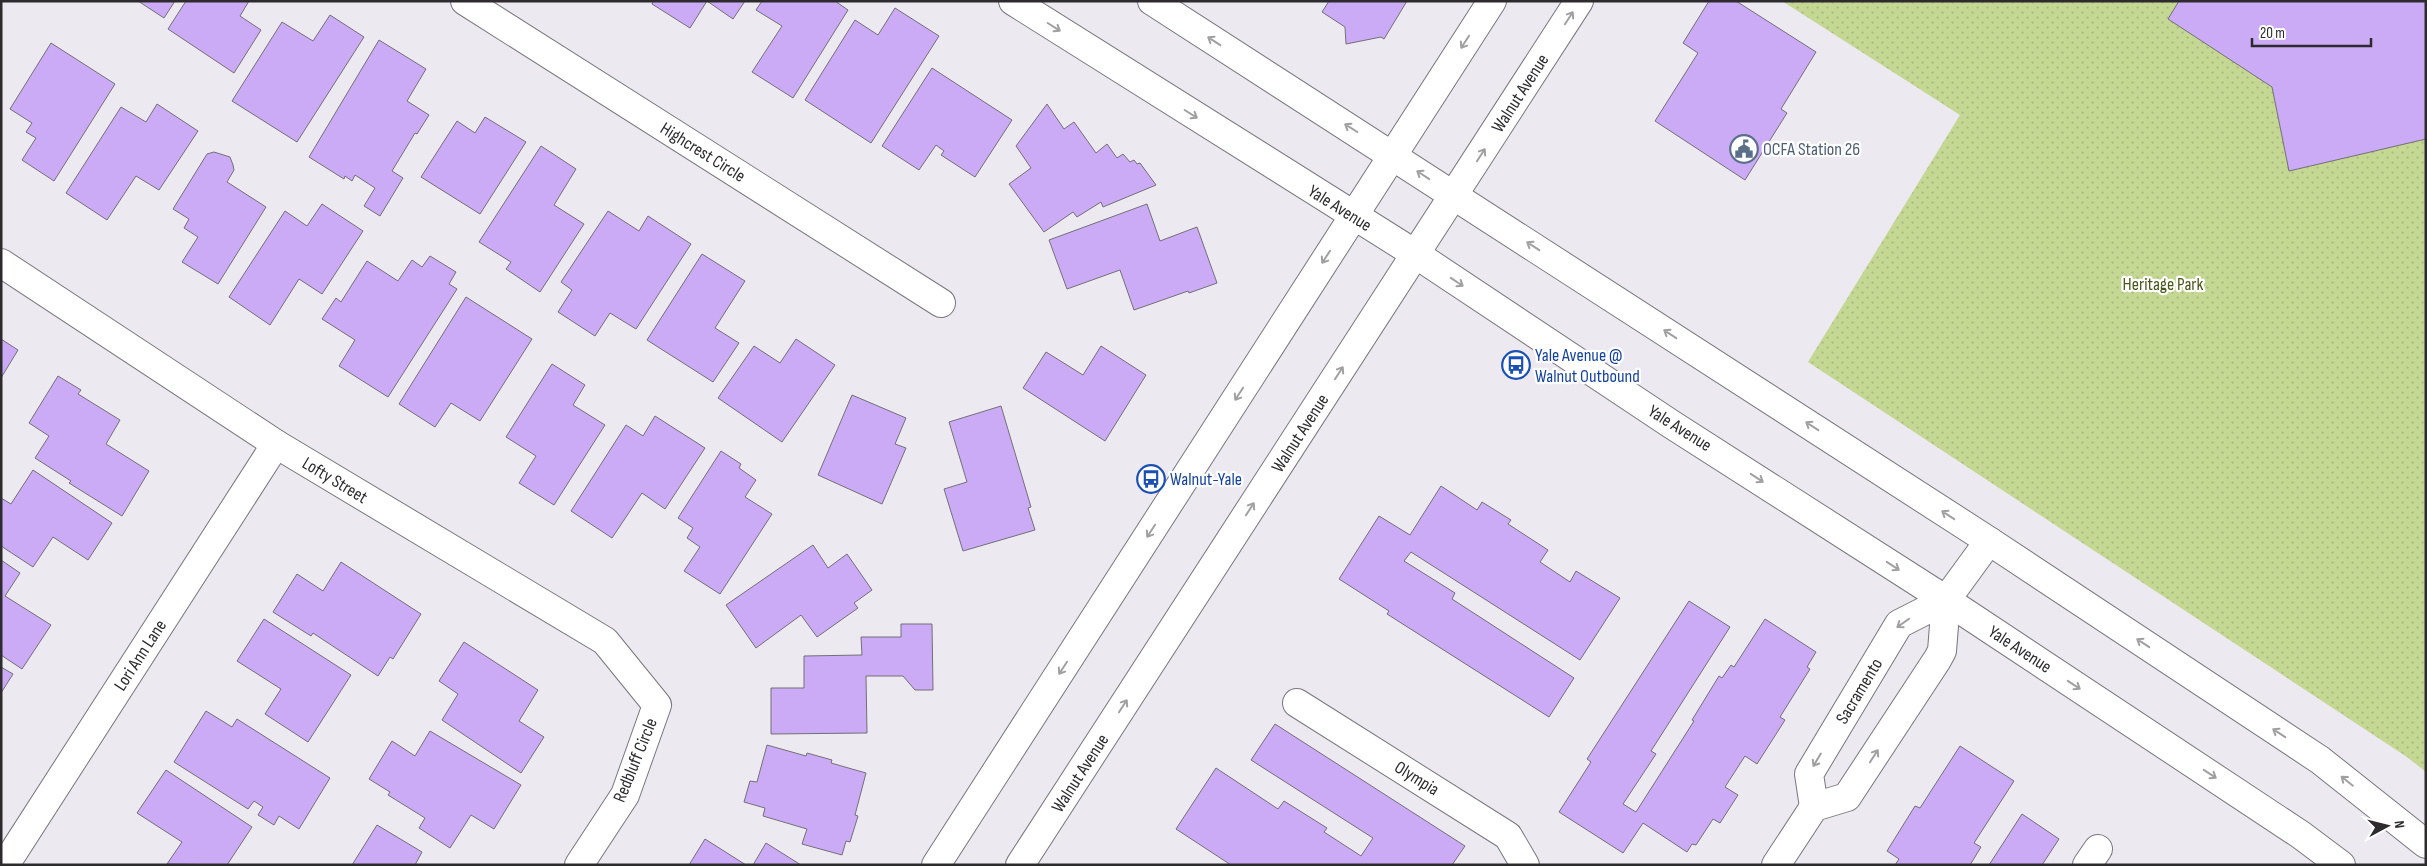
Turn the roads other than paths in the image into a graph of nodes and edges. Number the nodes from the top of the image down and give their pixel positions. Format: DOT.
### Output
graph roads {
  1 [pos="465,1"];
  2 [pos="1013,1"];
  3 [pos="1152,1"];
  4 [pos="1492,1"];
  5 [pos="1580,1"];
  6 [pos="1392,155"];
  7 [pos="1454,196"];
  8 [pos="1353,216"];
  9 [pos="1417,255"];
  10 [pos="1,263"];
  11 [pos="941,302"];
  12 [pos="276,444"];
  13 [pos="1989,541"];
  14 [pos="1946,600"];
  15 [pos="1297,703"];
  16 [pos="657,705"];
  17 [pos="1814,808"];
  18 [pos="2426,844"];
  19 [pos="5,865"];
  20 [pos="579,865"];
  21 [pos="936,865"];
  22 [pos="1020,865"];
  23 [pos="1525,865"];
  24 [pos="1776,865"];
  25 [pos="2341,865"];
  1 -- 11 [label="main road, Highcrest Circle"];
  2 -- 8 [label="main road, Yale Avenue, one-way"];
  6 -- 3 [label="main road, one-way"];
  4 -- 6 [label="main road, one-way"];
  7 -- 5 [label="main road, Walnut Avenue, one-way"];
  7 -- 6 [label="main road, one-way"];
  6 -- 8 [label="main road"];
  7 -- 9 [label="main road, Walnut Avenue"];
  13 -- 7 [label="main road, one-way"];
  8 -- 9 [label="main road, Yale Avenue"];
  8 -- 21 [label="main road, one-way"];
  9 -- 14 [label="main road, Yale Avenue, one-way"];
  22 -- 9 [label="main road, Walnut Avenue, one-way"];
  10 -- 12 [label="main road, Lofty Street"];
  12 -- 16 [label="main road, Lofty Street"];
  12 -- 19 [label="main road, Lori Ann Lane"];
  13 -- 14 [label="main road, Sacramento"];
  18 -- 13 [label="main road, one-way"];
  17 -- 14 [label="main road, one-way"];
  14 -- 17 [label="main road, Sacramento, one-way"];
  14 -- 25 [label="main road, Yale Avenue, one-way"];
  15 -- 23 [label="main road, Olympia"];
  16 -- 20 [label="main road, Redbluff Circle"];
  17 -- 24 [label="main road"];
}
